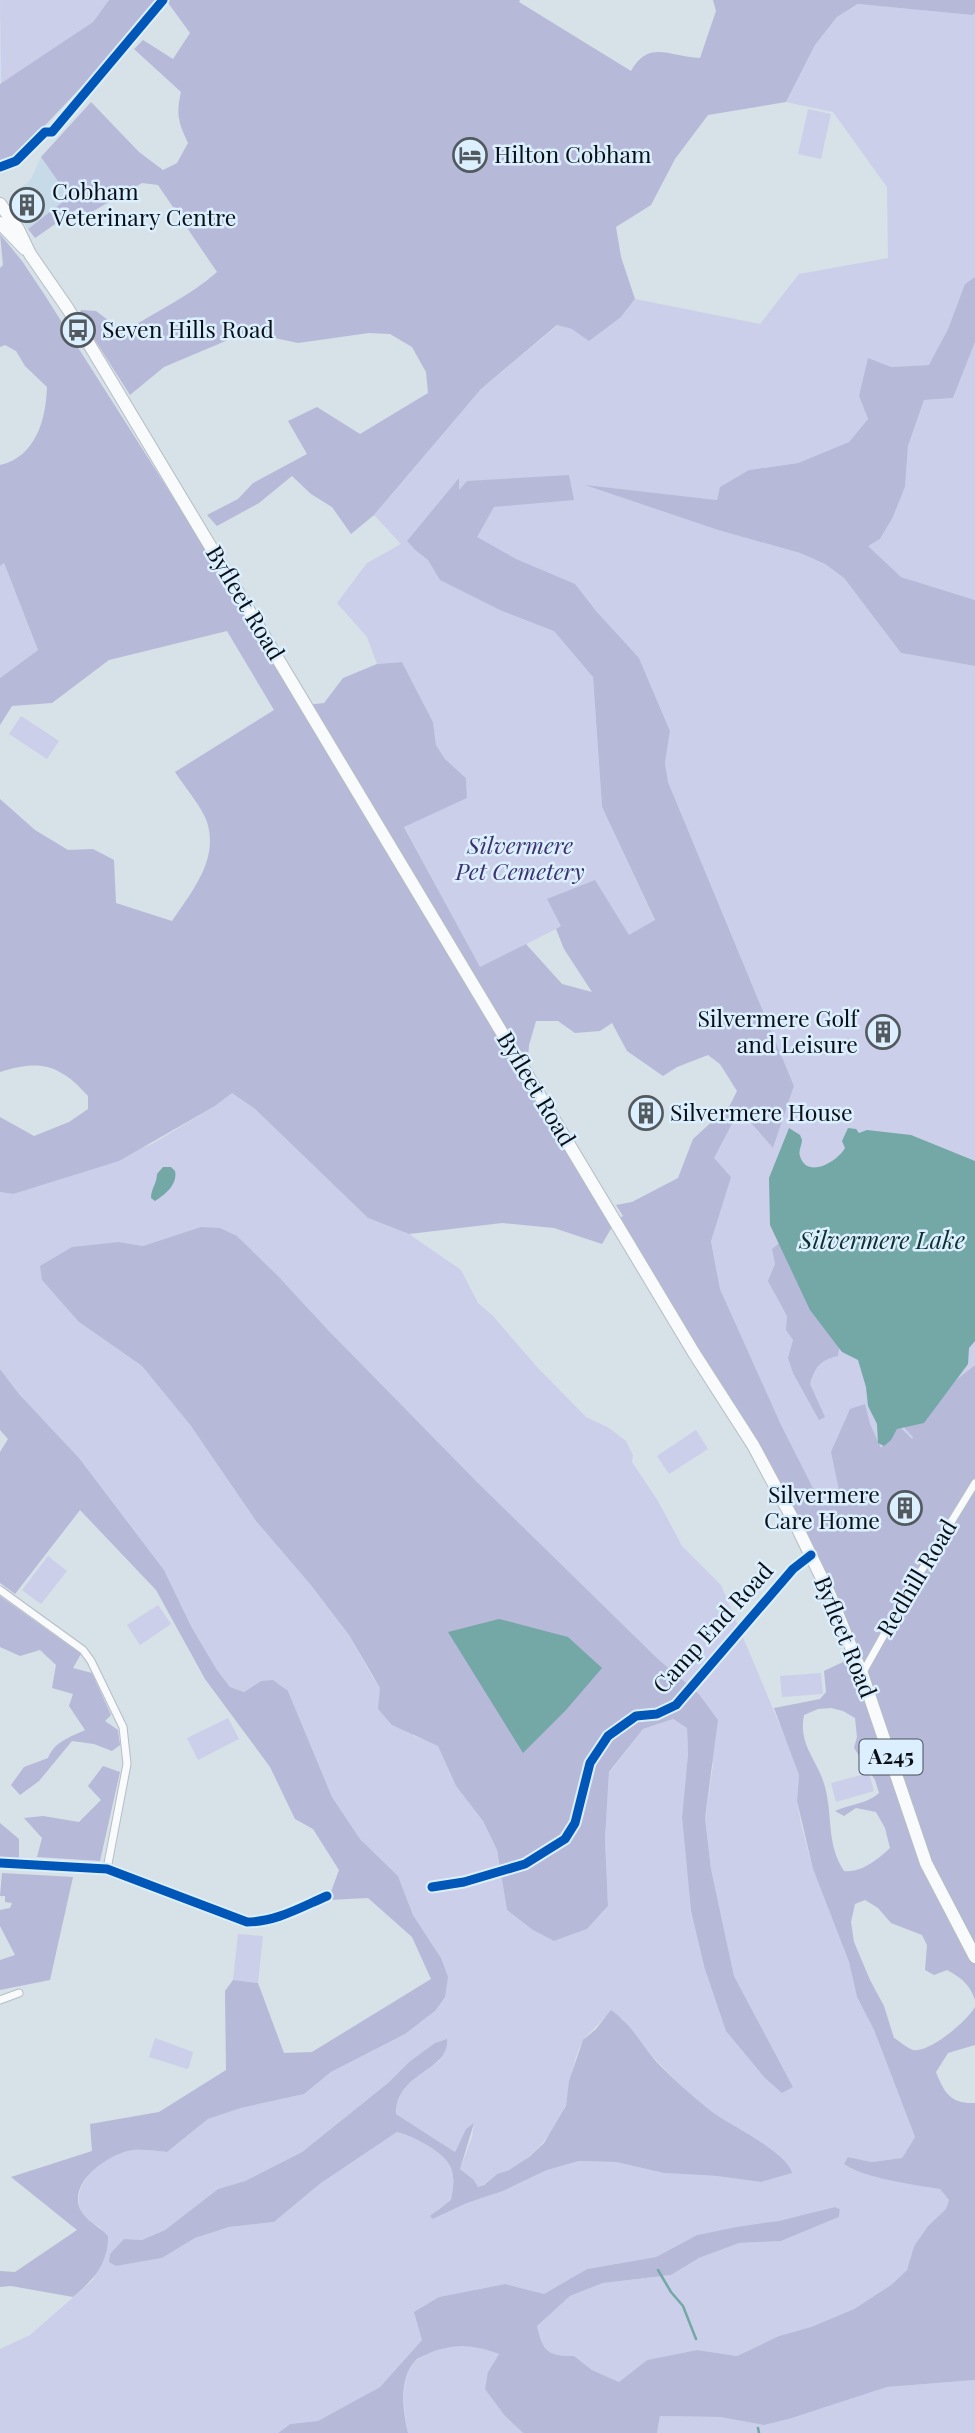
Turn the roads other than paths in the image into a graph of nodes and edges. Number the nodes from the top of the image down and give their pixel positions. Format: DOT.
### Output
graph roads {
  1 [pos="0,204"];
  2 [pos="0,223"];
  3 [pos="30,254"];
  4 [pos="975,1483"];
  5 [pos="811,1555"];
  6 [pos="0,1590"];
  7 [pos="862,1674"];
  8 [pos="0,1863"];
  9 [pos="107,1870"];
  10 [pos="432,1887"];
  11 [pos="327,1896"];
  12 [pos="975,1957"];
  13 [pos="19,1993"];
  14 [pos="0,2000"];
  1 -- 3 [label="main road, Byfleet Road / A245"];
  2 -- 3 [label="main road, Byfleet Road / A245"];
  3 -- 5 [label="main road, Byfleet Road / A245"];
  4 -- 7 [label="street, Redhill Road"];
  5 -- 7 [label="main road, Byfleet Road / A245"];
  5 -- 10 [label="street, Camp End Road"];
  6 -- 9 [label="street"];
  7 -- 12 [label="main road, Byfleet Road / A245"];
  8 -- 9 [label="street"];
  9 -- 11 [label="street"];
  13 -- 14 [label="street"];
}
